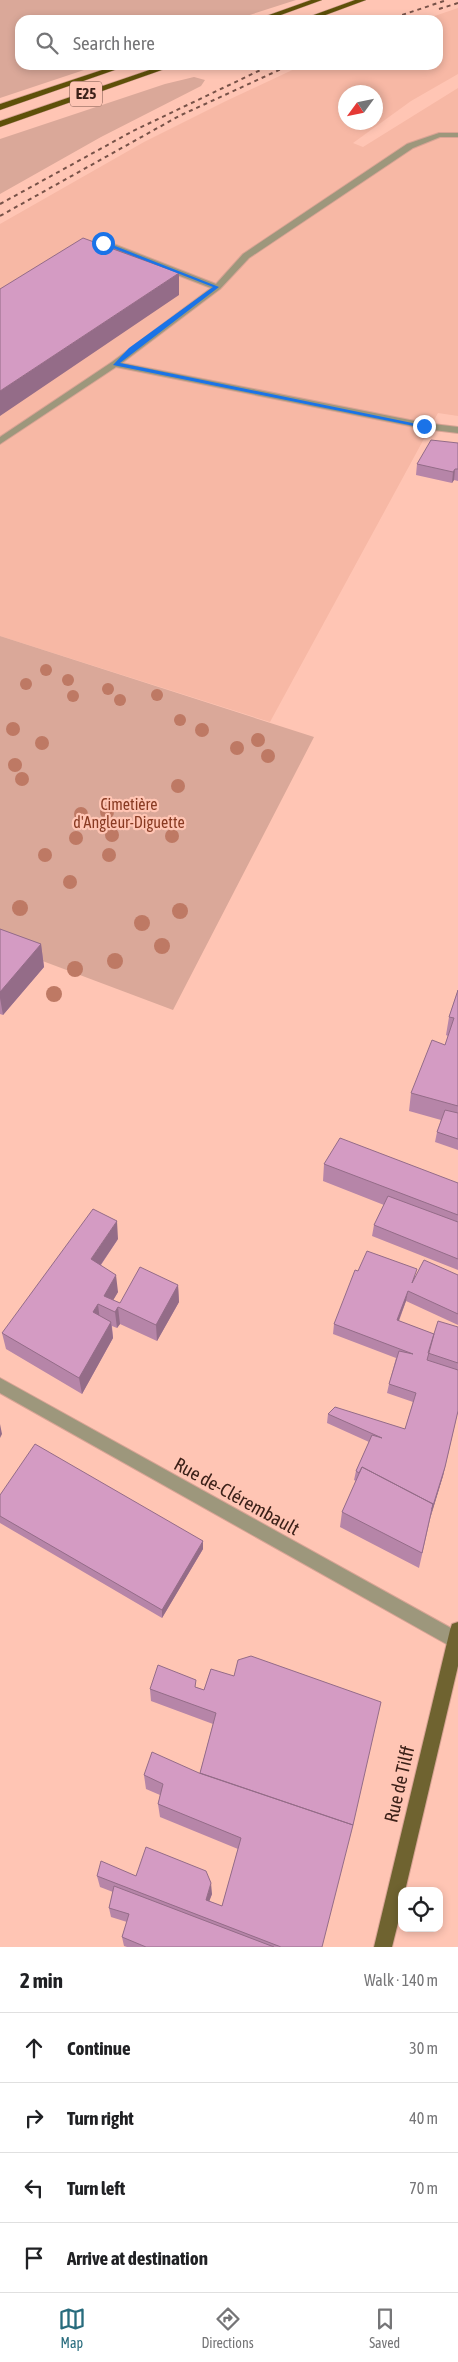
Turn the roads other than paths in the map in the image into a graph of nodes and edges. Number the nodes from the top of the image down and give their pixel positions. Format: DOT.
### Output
graph roads {
  1 [pos="318,0"];
  2 [pos="362,0"];
  3 [pos="274,15"];
  4 [pos="318,15"];
  5 [pos="110,70"];
  6 [pos="157,70"];
  7 [pos="0,107"];
  8 [pos="0,124"];
  9 [pos="458,135"];
  10 [pos="103,243"];
  11 [pos="217,287"];
  12 [pos="115,364"];
  13 [pos="458,430"];
  14 [pos="0,441"];
  15 [pos="0,1385"];
  16 [pos="457,1635"];
  17 [pos="383,1947"];
  1 -- 3 [label="highway"];
  2 -- 4 [label="highway"];
  5 -- 7 [label="highway, E25"];
  6 -- 8 [label="highway, E25"];
  9 -- 11 [label="street"];
  10 -- 11 [label="street"];
  11 -- 12 [label="street"];
  12 -- 13 [label="street"];
  12 -- 14 [label="street"];
  15 -- 16 [label="street, Rue de-Clérembault"];
  16 -- 17 [label="main road, Rue de Tilff"];
}
